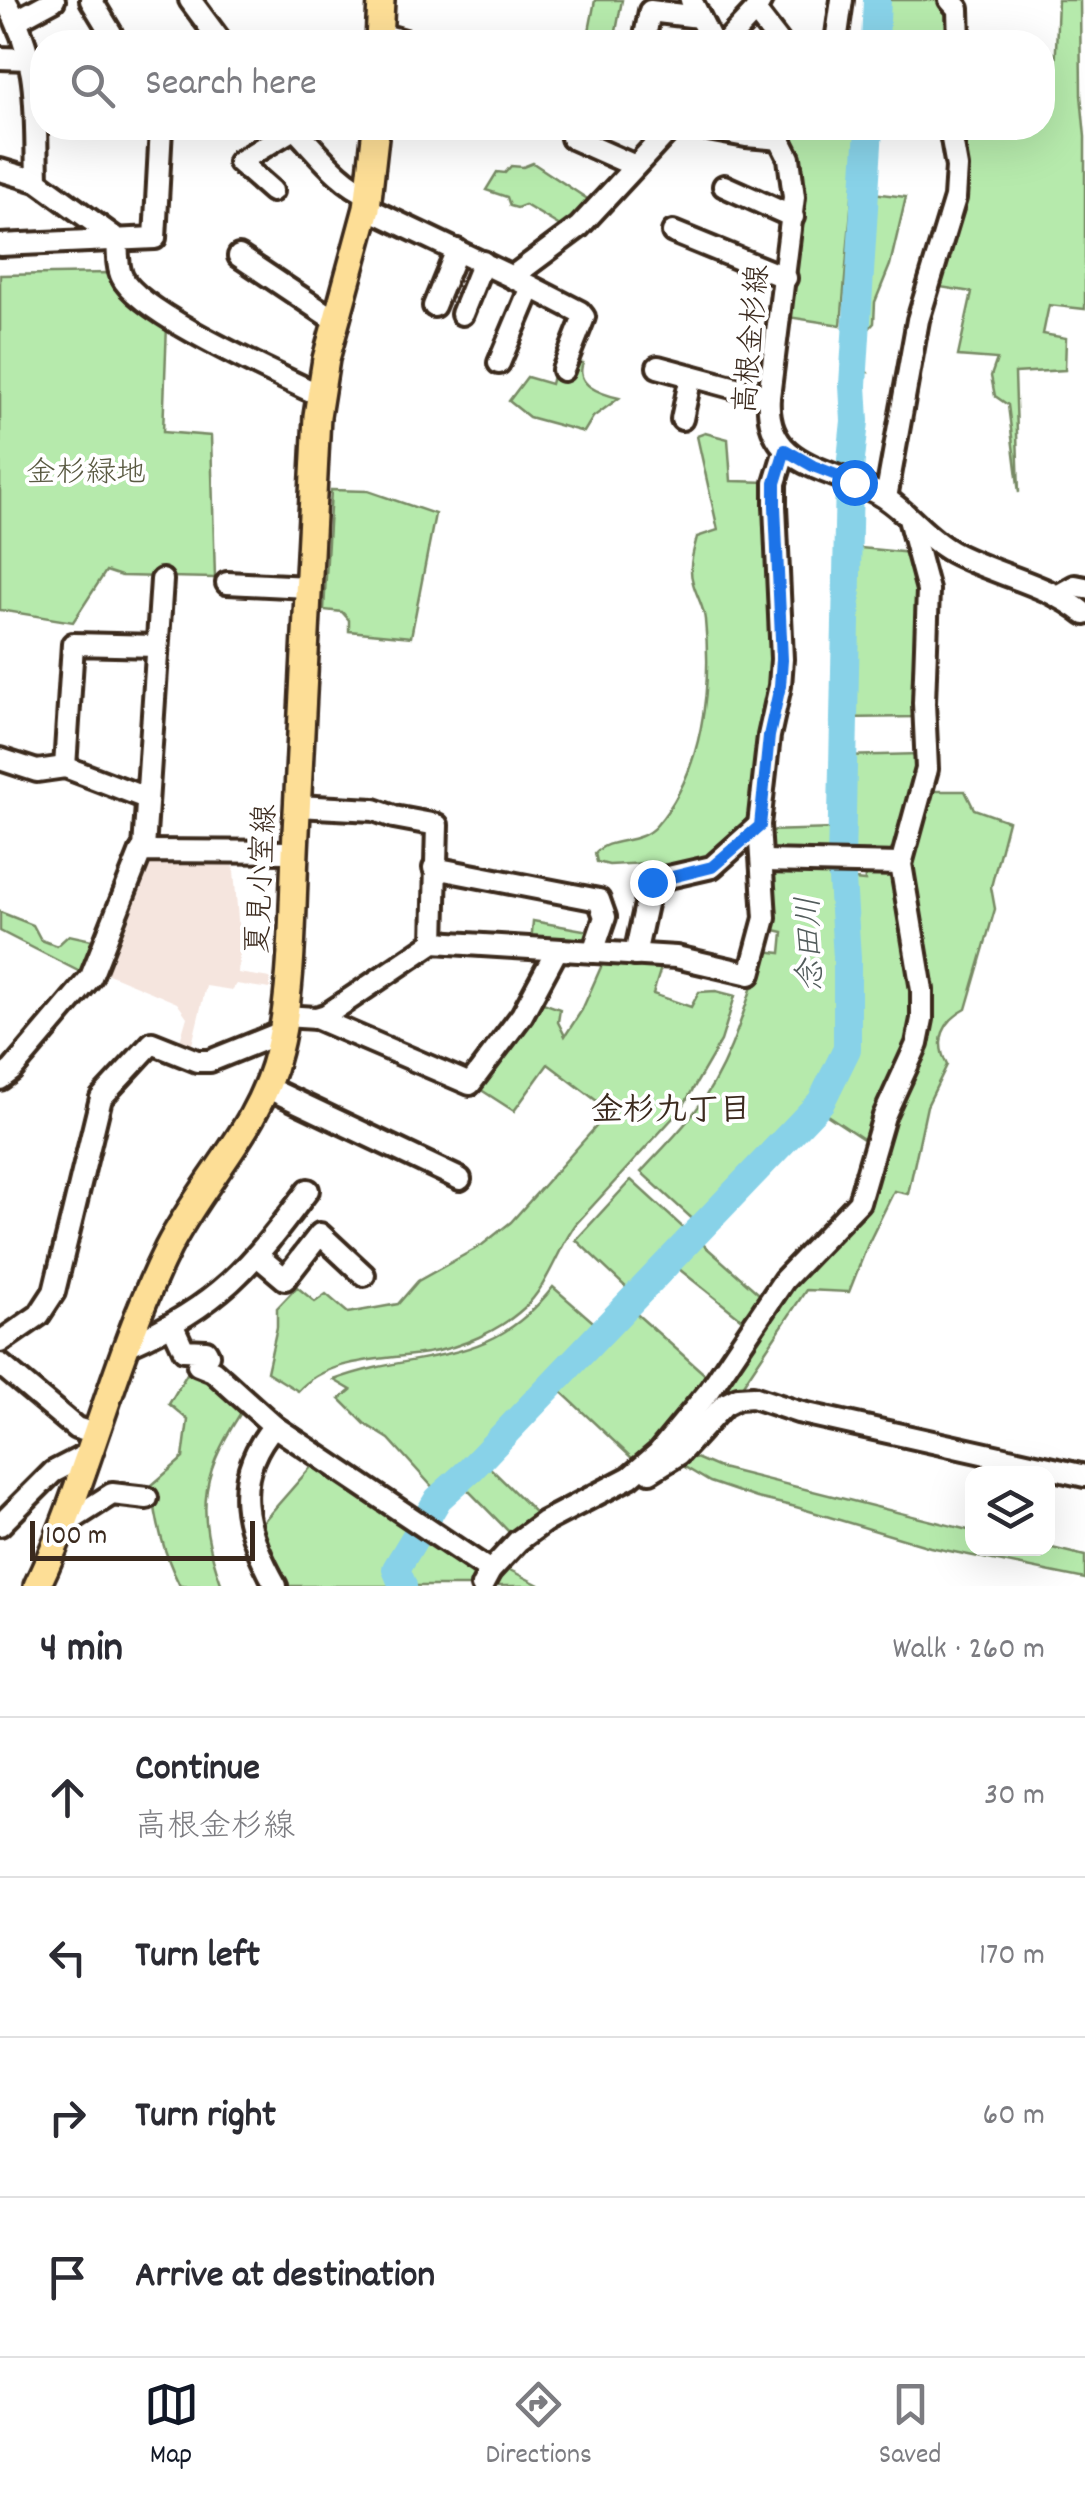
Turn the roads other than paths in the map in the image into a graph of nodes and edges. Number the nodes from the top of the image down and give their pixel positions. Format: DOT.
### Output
graph roads {
  1 [pos="5,0"];
  2 [pos="54,0"];
  3 [pos="91,0"];
  4 [pos="190,0"];
  5 [pos="381,0"];
  6 [pos="842,0"];
  7 [pos="950,0"];
  8 [pos="758,6"];
  9 [pos="12,25"];
  10 [pos="703,27"];
  11 [pos="109,30"];
  12 [pos="212,30"];
  13 [pos="380,30"];
  14 [pos="646,30"];
  15 [pos="737,30"];
  16 [pos="773,30"];
  17 [pos="838,30"];
  18 [pos="959,30"];
  19 [pos="0,58"];
  20 [pos="30,59"];
  21 [pos="37,140"];
  22 [pos="160,140"];
  23 [pos="275,140"];
  24 [pos="306,140"];
  25 [pos="375,140"];
  26 [pos="576,140"];
  27 [pos="660,140"];
  28 [pos="780,140"];
  29 [pos="952,140"];
  30 [pos="635,166"];
  31 [pos="0,170"];
  32 [pos="38,181"];
  33 [pos="0,182"];
  34 [pos="724,186"];
  35 [pos="272,191"];
  36 [pos="369,201"];
  37 [pos="793,217"];
  38 [pos="674,232"];
  39 [pos="117,240"];
  40 [pos="0,245"];
  41 [pos="456,250"];
  42 [pos="239,256"];
  43 [pos="483,262"];
  44 [pos="786,278"];
  45 [pos="522,282"];
  46 [pos="434,306"];
  47 [pos="462,314"];
  48 [pos="336,321"];
  49 [pos="499,364"];
  50 [pos="658,367"];
  51 [pos="563,370"];
  52 [pos="691,376"];
  53 [pos="319,395"];
  54 [pos="770,397"];
  55 [pos="682,419"];
  56 [pos="790,454"];
  57 [pos="881,495"];
  58 [pos="909,519"];
  59 [pos="162,580"];
  60 [pos="227,583"];
  61 [pos="308,587"];
  62 [pos="1085,588"];
  63 [pos="1057,596"];
  64 [pos="1085,614"];
  65 [pos="157,646"];
  66 [pos="0,759"];
  67 [pos="64,767"];
  68 [pos="146,798"];
  69 [pos="297,806"];
  70 [pos="760,826"];
  71 [pos="144,849"];
  72 [pos="295,852"];
  73 [pos="764,861"];
  74 [pos="901,864"];
  75 [pos="434,868"];
  76 [pos="434,942"];
  77 [pos="556,950"];
  78 [pos="592,952"];
  79 [pos="635,955"];
  80 [pos="316,1018"];
  81 [pos="283,1024"];
  82 [pos="0,1079"];
  83 [pos="268,1088"];
  84 [pos="460,1180"];
  85 [pos="308,1190"];
  86 [pos="259,1257"];
  87 [pos="364,1275"];
  88 [pos="173,1326"];
  89 [pos="0,1342"];
  90 [pos="129,1345"];
  91 [pos="0,1364"];
  92 [pos="274,1426"];
  93 [pos="93,1444"];
  94 [pos="1085,1476"];
  95 [pos="630,1477"];
  96 [pos="146,1498"];
  97 [pos="0,1524"];
  98 [pos="65,1524"];
  99 [pos="486,1578"];
  100 [pos="37,1586"];
  101 [pos="276,1586"];
  1 -- 9 [label="street"];
  2 -- 9 [label="street"];
  3 -- 11 [label="street"];
  4 -- 12 [label="street"];
  5 -- 13 [label="main road"];
  6 -- 17 [label="street"];
  7 -- 18 [label="street"];
  8 -- 15 [label="street"];
  8 -- 16 [label="street"];
  9 -- 20 [label="street"];
  10 -- 14 [label="street"];
  19 -- 20 [label="street"];
  21 -- 32 [label="street"];
  22 -- 39 [label="street"];
  23 -- 35 [label="street"];
  24 -- 36 [label="street"];
  25 -- 36 [label="main road, 夏見小室線"];
  26 -- 30 [label="street"];
  27 -- 30 [label="street"];
  28 -- 37 [label="street, 高根金杉線"];
  29 -- 57 [label="street"];
  30 -- 45 [label="street"];
  31 -- 32 [label="street"];
  31 -- 33 [label="street"];
  32 -- 39 [label="street"];
  34 -- 37 [label="street"];
  36 -- 41 [label="street"];
  36 -- 48 [label="main road, 夏見小室線"];
  37 -- 44 [label="street, 高根金杉線"];
  38 -- 44 [label="street"];
  39 -- 40 [label="street"];
  39 -- 53 [label="street"];
  41 -- 43 [label="street"];
  41 -- 46 [label="street"];
  42 -- 48 [label="street"];
  43 -- 45 [label="street"];
  43 -- 47 [label="street"];
  44 -- 54 [label="street, 高根金杉線"];
  45 -- 49 [label="street"];
  45 -- 51 [label="street"];
  48 -- 53 [label="main road, 夏見小室線"];
  50 -- 52 [label="street"];
  52 -- 54 [label="street"];
  52 -- 55 [label="street"];
  53 -- 61 [label="main road, 夏見小室線"];
  54 -- 56 [label="street, 高根金杉線"];
  56 -- 57 [label="street"];
  56 -- 70 [label="street"];
  57 -- 58 [label="street"];
  58 -- 63 [label="street"];
  58 -- 74 [label="street"];
  59 -- 65 [label="street"];
  60 -- 61 [label="street"];
  61 -- 69 [label="main road, 夏見小室線"];
  62 -- 63 [label="street"];
  63 -- 64 [label="street"];
  65 -- 67 [label="street"];
  65 -- 68 [label="street"];
  66 -- 67 [label="street"];
  67 -- 68 [label="street"];
  68 -- 71 [label="street"];
  69 -- 72 [label="main road, 夏見小室線"];
  69 -- 75 [label="street"];
  70 -- 73 [label="street"];
  70 -- 79 [label="street"];
  71 -- 72 [label="street"];
  71 -- 82 [label="street"];
  72 -- 81 [label="main road, 夏見小室線"];
  73 -- 74 [label="street"];
  73 -- 79 [label="street"];
  74 -- 95 [label="street"];
  75 -- 76 [label="street"];
  75 -- 78 [label="street"];
  76 -- 77 [label="street"];
  76 -- 80 [label="street"];
  77 -- 78 [label="street"];
  77 -- 80 [label="street"];
  78 -- 79 [label="street"];
  80 -- 81 [label="street"];
  81 -- 83 [label="main road, 夏見小室線"];
  81 -- 89 [label="street"];
  83 -- 84 [label="street"];
  83 -- 90 [label="main road, 夏見小室線"];
  85 -- 86 [label="street"];
  86 -- 87 [label="street"];
  86 -- 88 [label="street"];
  88 -- 90 [label="street"];
  88 -- 92 [label="street"];
  90 -- 93 [label="main road, 夏見小室線"];
  91 -- 93 [label="street"];
  92 -- 99 [label="street"];
  92 -- 101 [label="street"];
  93 -- 97 [label="street"];
  93 -- 98 [label="main road, 夏見小室線"];
  94 -- 95 [label="street"];
  95 -- 99 [label="street"];
  96 -- 98 [label="street"];
  98 -- 100 [label="main road, 夏見小室線"];
}
